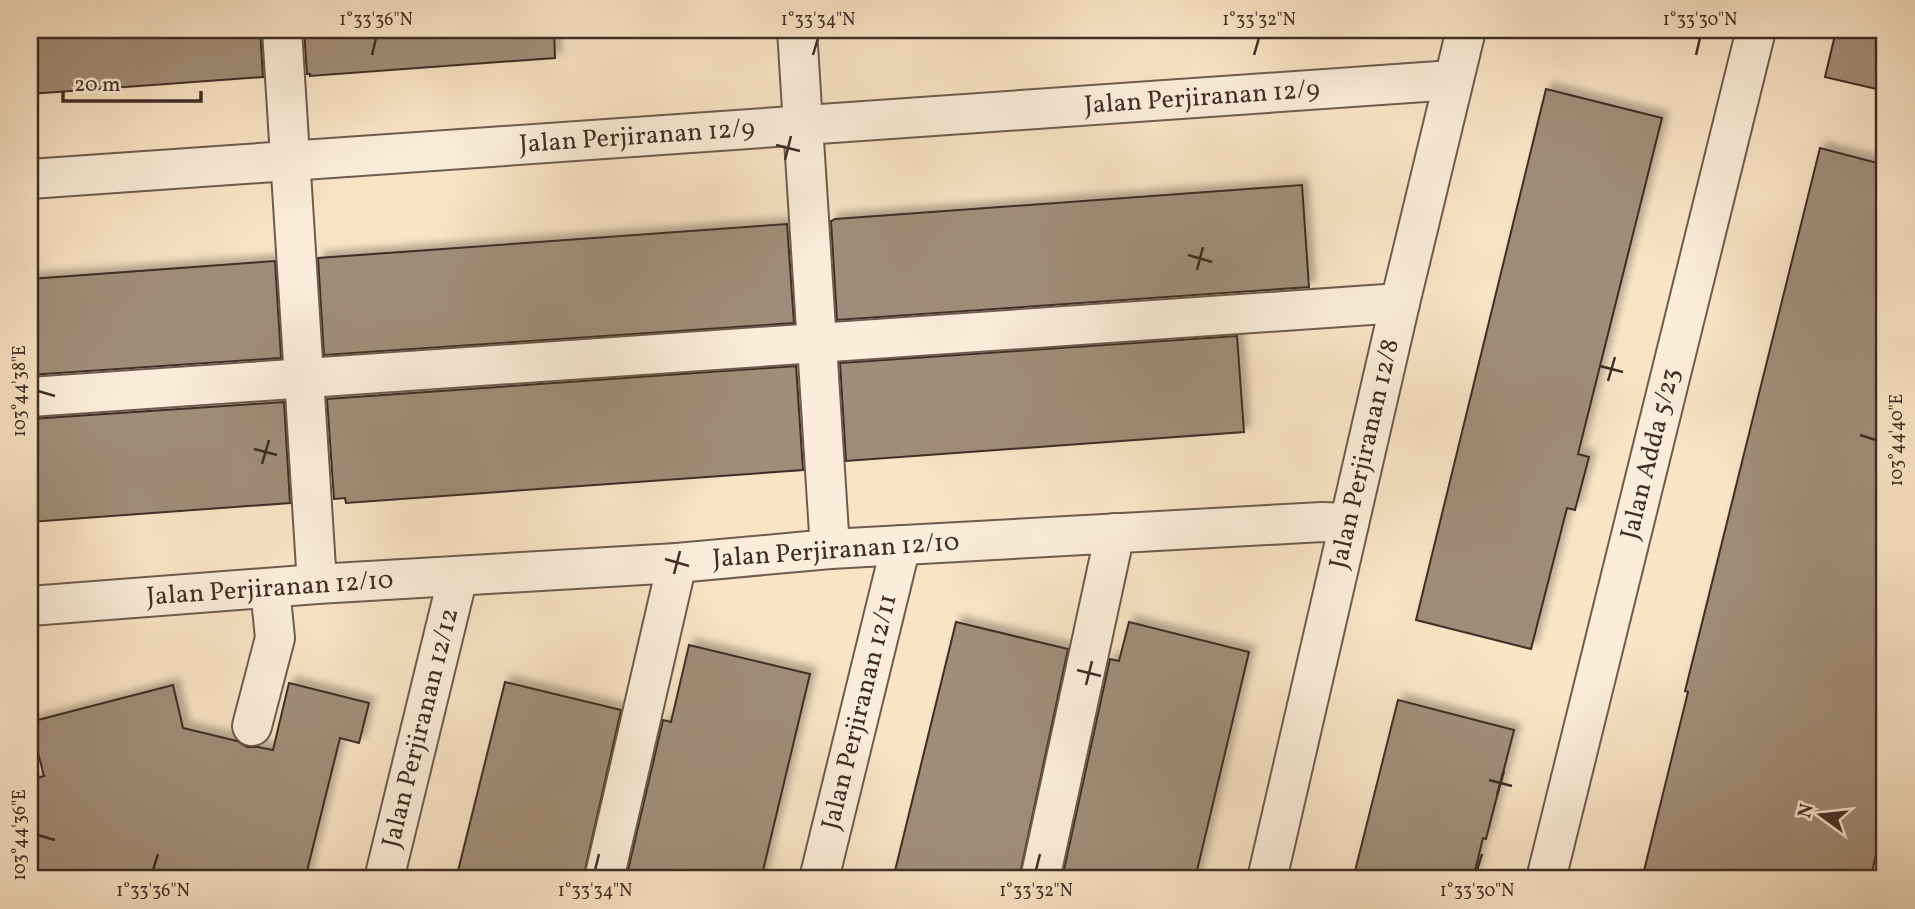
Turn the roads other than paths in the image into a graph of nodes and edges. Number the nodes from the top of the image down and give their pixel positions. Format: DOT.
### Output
graph roads {
  1 [pos="282,30"];
  2 [pos="796,30"];
  3 [pos="1466,30"];
  4 [pos="1756,30"];
  5 [pos="1453,80"];
  6 [pos="803,125"];
  7 [pos="290,160"];
  8 [pos="30,179"];
  9 [pos="1400,303"];
  10 [pos="817,342"];
  11 [pos="304,378"];
  12 [pos="30,397"];
  13 [pos="1349,523"];
  14 [pos="1115,533"];
  15 [pos="901,545"];
  16 [pos="830,549"];
  17 [pos="677,563"];
  18 [pos="458,576"];
  19 [pos="317,584"];
  20 [pos="270,588"];
  21 [pos="30,606"];
  22 [pos="253,726"];
  23 [pos="384,879"];
  24 [pos="604,879"];
  25 [pos="819,879"];
  26 [pos="1040,879"];
  27 [pos="1267,879"];
  28 [pos="1546,879"];
  1 -- 7 [label="street"];
  2 -- 6 [label="street"];
  3 -- 5 [label="street, Jalan Perjiranan 12/8"];
  4 -- 28 [label="street, Jalan Adda 5/23"];
  5 -- 6 [label="street, Jalan Perjiranan 12/9"];
  5 -- 9 [label="street, Jalan Perjiranan 12/8"];
  6 -- 7 [label="street, Jalan Perjiranan 12/9"];
  6 -- 10 [label="street"];
  7 -- 8 [label="street, Jalan Perjiranan 12/9"];
  7 -- 11 [label="street"];
  9 -- 10 [label="street"];
  9 -- 13 [label="street, Jalan Perjiranan 12/8"];
  10 -- 11 [label="street"];
  10 -- 16 [label="street"];
  11 -- 12 [label="street"];
  11 -- 19 [label="street"];
  13 -- 14 [label="street, Jalan Perjiranan 12/10"];
  13 -- 27 [label="street, Jalan Perjiranan 12/8"];
  14 -- 15 [label="street, Jalan Perjiranan 12/10"];
  14 -- 26 [label="street"];
  15 -- 16 [label="street, Jalan Perjiranan 12/10"];
  15 -- 25 [label="street, Jalan Perjiranan 12/11"];
  16 -- 17 [label="street, Jalan Perjiranan 12/10"];
  17 -- 18 [label="street, Jalan Perjiranan 12/10"];
  17 -- 24 [label="street"];
  18 -- 19 [label="street, Jalan Perjiranan 12/10"];
  18 -- 23 [label="street, Jalan Perjiranan 12/12"];
  19 -- 20 [label="street, Jalan Perjiranan 12/10"];
  20 -- 21 [label="street, Jalan Perjiranan 12/10"];
  20 -- 22 [label="street"];
}
